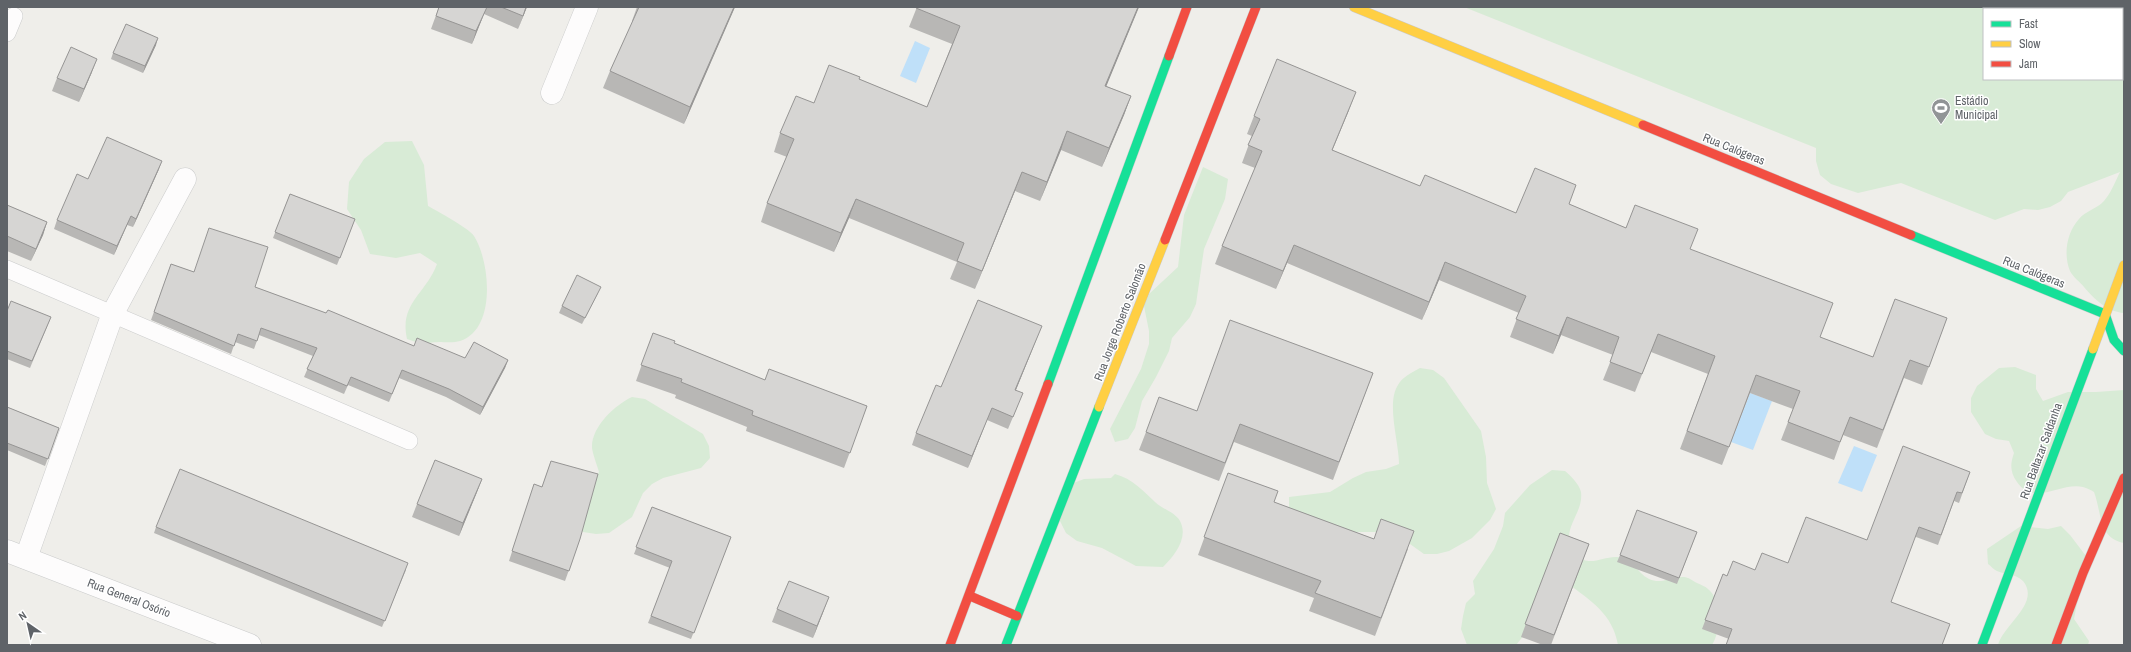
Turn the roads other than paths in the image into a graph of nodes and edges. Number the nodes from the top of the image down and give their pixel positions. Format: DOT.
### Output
graph roads {
  1 [pos="587,7"];
  2 [pos="1187,7"];
  3 [pos="1256,7"];
  4 [pos="1354,7"];
  5 [pos="14,16"];
  6 [pos="7,33"];
  7 [pos="552,93"];
  8 [pos="185,179"];
  9 [pos="2124,265"];
  10 [pos="7,269"];
  11 [pos="2118,304"];
  12 [pos="113,313"];
  13 [pos="2105,314"];
  14 [pos="2124,351"];
  15 [pos="409,441"];
  16 [pos="2124,478"];
  17 [pos="16,554"];
  18 [pos="970,596"];
  19 [pos="1017,616"];
  20 [pos="250,645"];
  21 [pos="950,645"];
  22 [pos="1006,645"];
  23 [pos="1982,645"];
  24 [pos="2056,645"];
  1 -- 7 [label="street"];
  2 -- 18 [label="main road"];
  3 -- 19 [label="main road, Rua Jorge Roberto Salomão"];
  4 -- 13 [label="main road, Rua Calógeras"];
  5 -- 6 [label="lane"];
  8 -- 12 [label="street"];
  9 -- 13 [label="main road, Rua Baltazar Saldanha"];
  10 -- 12 [label="lane"];
  11 -- 13 [label="main road"];
  12 -- 15 [label="lane"];
  12 -- 17 [label="street"];
  13 -- 14 [label="main road"];
  13 -- 23 [label="main road, Rua Baltazar Saldanha"];
  16 -- 24 [label="main road"];
  17 -- 20 [label="street, Rua General Osório"];
  18 -- 19 [label="main road"];
  18 -- 21 [label="main road"];
  19 -- 22 [label="main road, Rua Jorge Roberto Salomão"];
}
